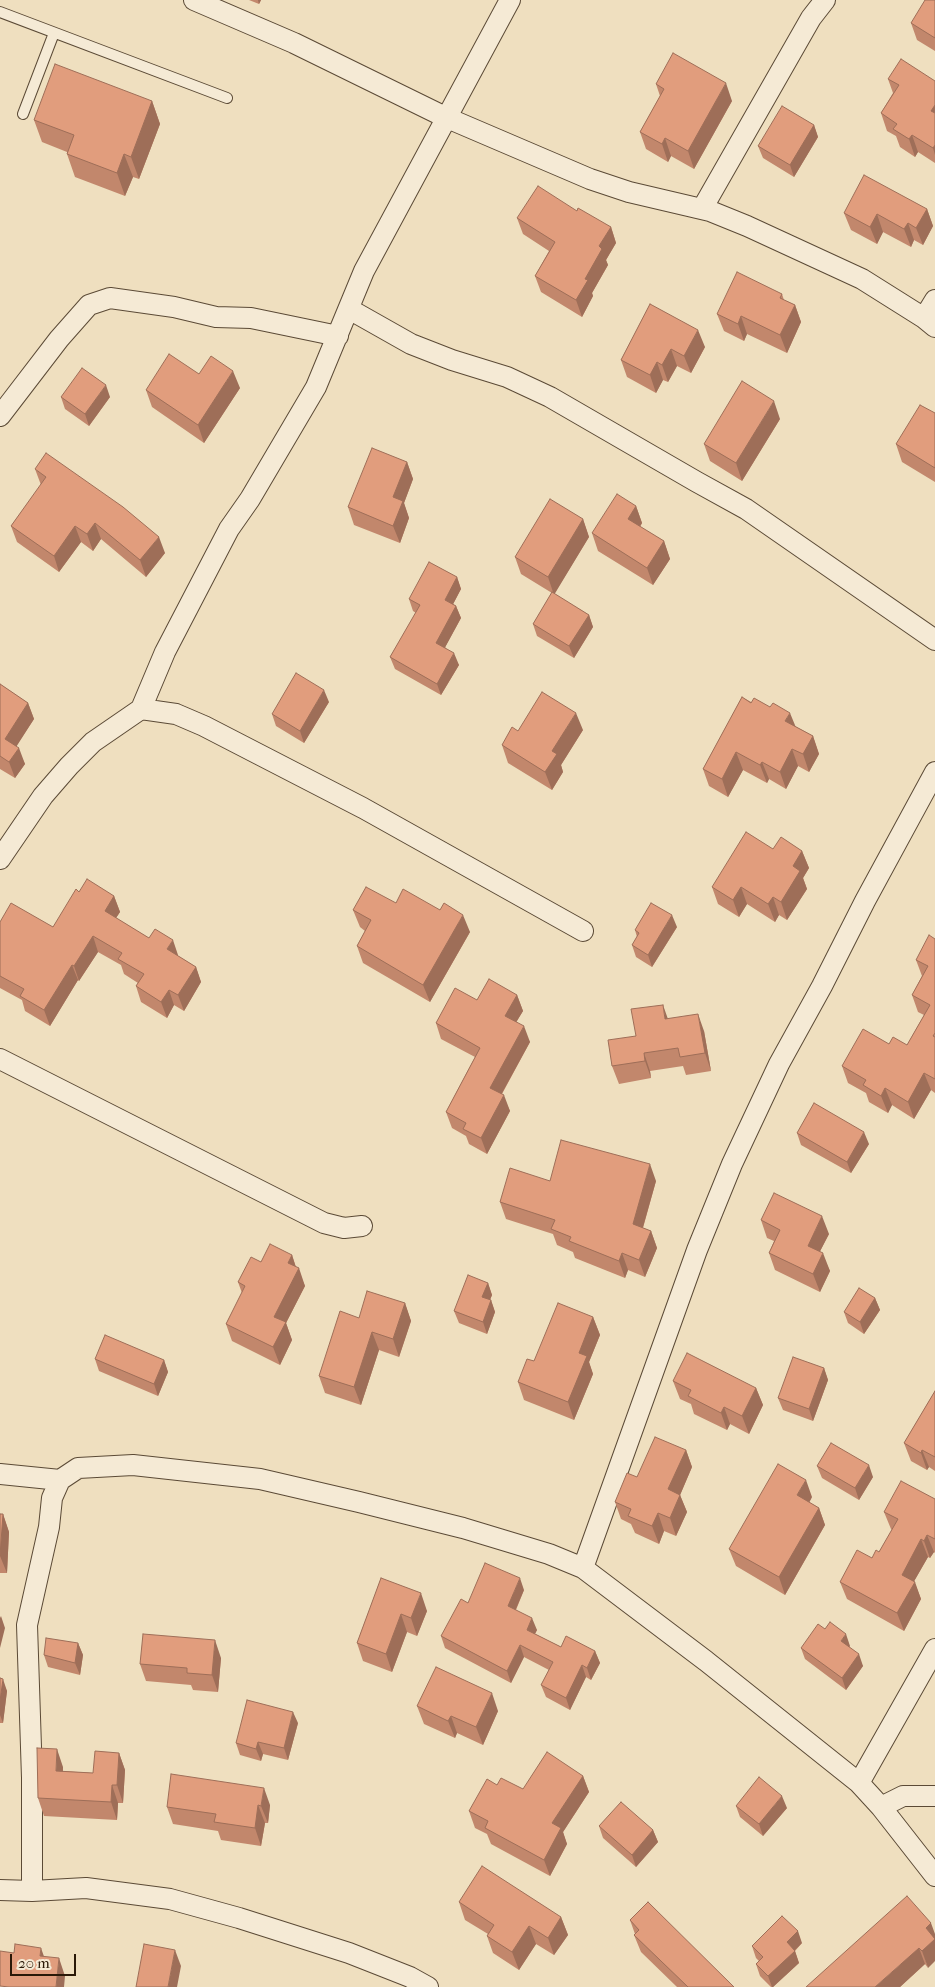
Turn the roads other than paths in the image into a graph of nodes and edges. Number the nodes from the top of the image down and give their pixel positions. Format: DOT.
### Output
graph roads {
  1 [pos="194,0"];
  2 [pos="510,0"];
  3 [pos="824,0"];
  4 [pos="0,12"];
  5 [pos="54,32"];
  6 [pos="227,98"];
  7 [pos="23,114"];
  8 [pos="446,117"];
  9 [pos="702,209"];
  10 [pos="935,300"];
  11 [pos="349,309"];
  12 [pos="929,322"];
  13 [pos="338,336"];
  14 [pos="0,416"];
  15 [pos="935,640"];
  16 [pos="141,710"];
  17 [pos="935,772"];
  18 [pos="0,859"];
  19 [pos="583,931"];
  20 [pos="0,1059"];
  21 [pos="362,1226"];
  22 [pos="0,1474"];
  23 [pos="60,1480"];
  24 [pos="582,1568"];
  25 [pos="935,1649"];
  26 [pos="859,1783"];
  27 [pos="935,1796"];
  28 [pos="880,1806"];
  29 [pos="935,1876"];
  30 [pos="0,1890"];
  31 [pos="32,1891"];
  32 [pos="428,1987"];
  1 -- 8 [label="street"];
  2 -- 8 [label="street"];
  3 -- 9 [label="street"];
  4 -- 5 [label="lane"];
  5 -- 6 [label="lane"];
  5 -- 7 [label="lane"];
  8 -- 9 [label="street"];
  8 -- 11 [label="street"];
  9 -- 12 [label="street"];
  10 -- 12 [label="street"];
  11 -- 13 [label="street"];
  11 -- 15 [label="street"];
  13 -- 14 [label="street"];
  13 -- 16 [label="street"];
  16 -- 18 [label="street"];
  16 -- 19 [label="street"];
  17 -- 24 [label="street"];
  20 -- 21 [label="street"];
  22 -- 23 [label="street"];
  23 -- 24 [label="street"];
  23 -- 31 [label="street"];
  24 -- 26 [label="street"];
  25 -- 26 [label="street"];
  26 -- 28 [label="street"];
  27 -- 28 [label="street"];
  28 -- 29 [label="street"];
  30 -- 31 [label="street"];
  31 -- 32 [label="street"];
}
